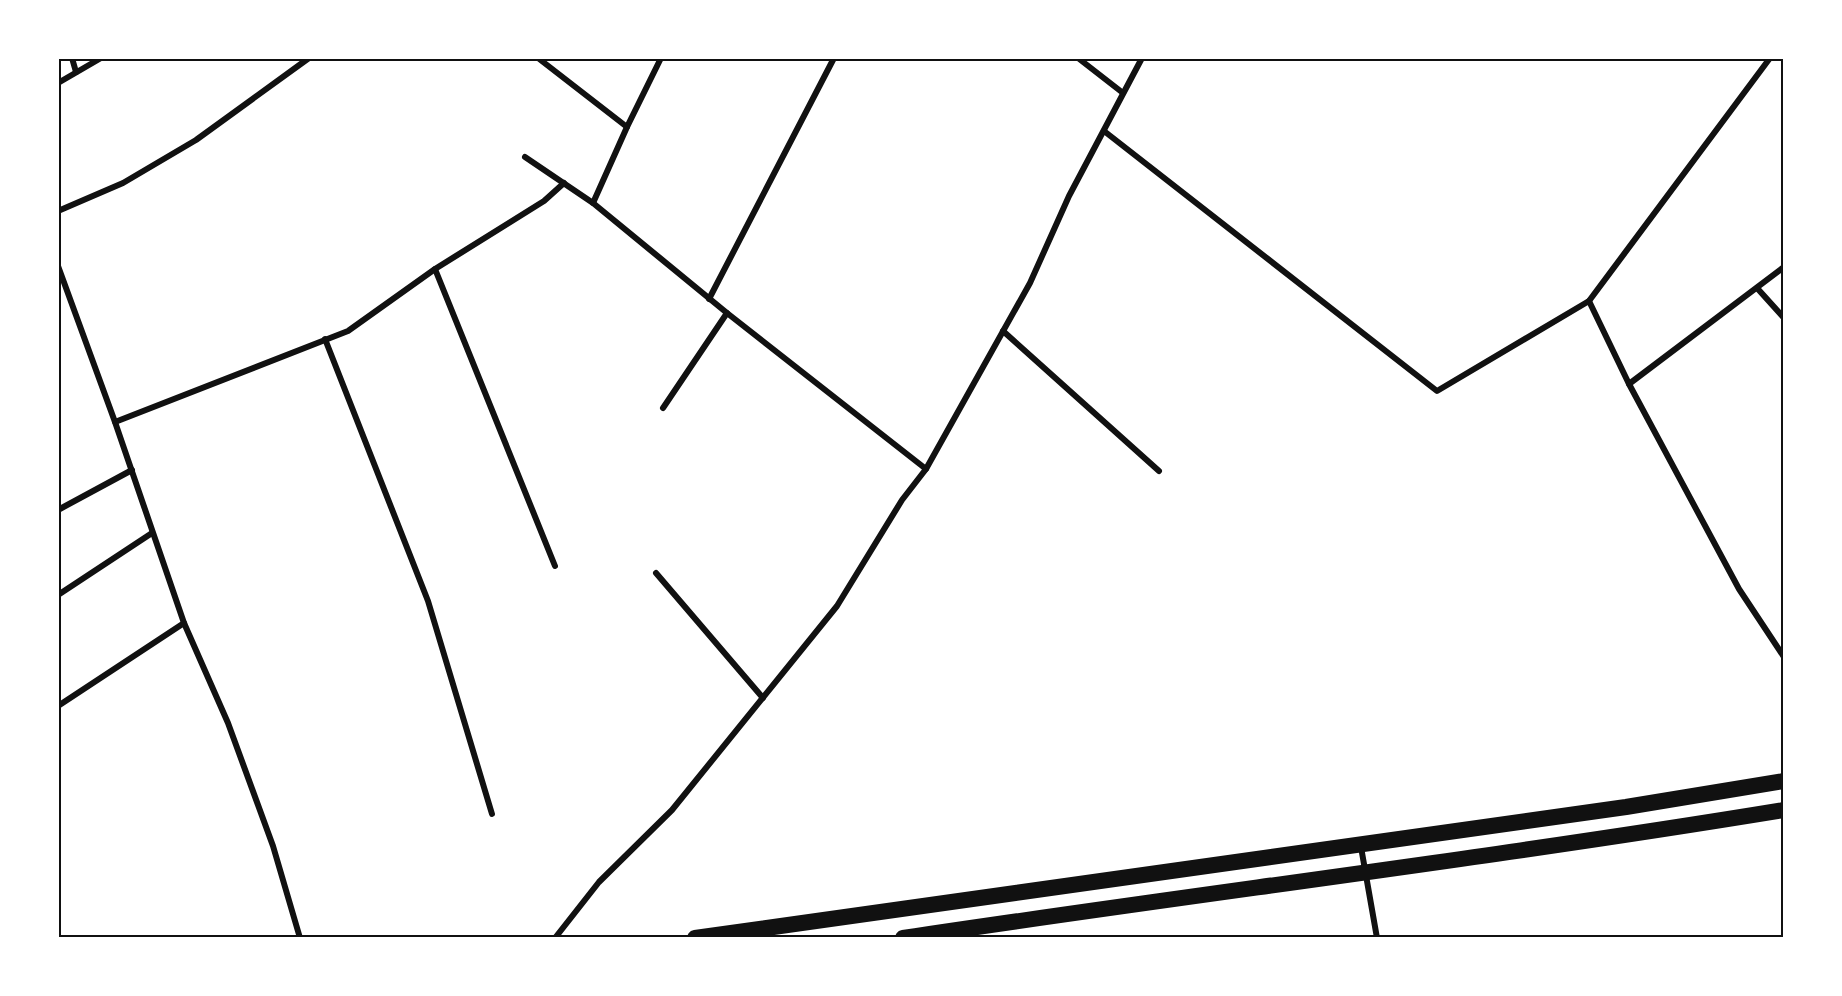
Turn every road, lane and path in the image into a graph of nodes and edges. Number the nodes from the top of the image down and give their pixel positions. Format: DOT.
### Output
graph roads {
  1 [pos="72,58"];
  2 [pos="101,58"];
  3 [pos="309,58"];
  4 [pos="537,58"];
  5 [pos="661,58"];
  6 [pos="834,58"];
  7 [pos="1078,58"];
  8 [pos="1142,58"];
  9 [pos="1758,58"];
  10 [pos="1770,58"];
  11 [pos="1765,65"];
  12 [pos="76,72"];
  13 [pos="58,83"];
  14 [pos="1123,93"];
  15 [pos="627,127"];
  16 [pos="1104,131"];
  17 [pos="525,157"];
  18 [pos="564,183"];
  19 [pos="593,203"];
  20 [pos="58,211"];
  21 [pos="58,266"];
  22 [pos="1784,267"];
  23 [pos="435,269"];
  24 [pos="1757,288"];
  25 [pos="709,299"];
  26 [pos="1589,301"];
  27 [pos="727,313"];
  28 [pos="1784,318"];
  29 [pos="1003,331"];
  30 [pos="325,339"];
  31 [pos="1629,384"];
  32 [pos="663,408"];
  33 [pos="115,422"];
  34 [pos="926,469"];
  35 [pos="132,470"];
  36 [pos="1159,471"];
  37 [pos="58,510"];
  38 [pos="152,533"];
  39 [pos="555,566"];
  40 [pos="656,573"];
  41 [pos="58,595"];
  42 [pos="184,623"];
  43 [pos="1784,657"];
  44 [pos="763,698"];
  45 [pos="58,706"];
  46 [pos="1784,781"];
  47 [pos="1784,810"];
  48 [pos="492,814"];
  49 [pos="1360,844"];
  50 [pos="1365,872"];
  51 [pos="300,938"];
  52 [pos="555,938"];
  53 [pos="695,938"];
  54 [pos="903,938"];
  55 [pos="1377,938"];
  1 -- 12 [label="street"];
  2 -- 12 [label="street"];
  3 -- 20 [label="street"];
  4 -- 15 [label="street"];
  5 -- 15 [label="street"];
  6 -- 25 [label="street"];
  7 -- 14 [label="street"];
  8 -- 14 [label="street"];
  9 -- 11 [label="street"];
  10 -- 11 [label="street"];
  11 -- 26 [label="street"];
  12 -- 13 [label="street"];
  14 -- 16 [label="street"];
  15 -- 19 [label="street"];
  16 -- 26 [label="street"];
  16 -- 29 [label="street"];
  17 -- 18 [label="street"];
  18 -- 19 [label="street"];
  18 -- 23 [label="street"];
  19 -- 25 [label="street"];
  21 -- 33 [label="street"];
  22 -- 24 [label="street"];
  23 -- 30 [label="street"];
  23 -- 39 [label="street"];
  24 -- 28 [label="street"];
  24 -- 31 [label="street"];
  25 -- 27 [label="street"];
  26 -- 31 [label="street"];
  27 -- 32 [label="street"];
  27 -- 34 [label="street"];
  29 -- 34 [label="street"];
  29 -- 36 [label="street"];
  30 -- 33 [label="street"];
  30 -- 48 [label="street"];
  31 -- 43 [label="street"];
  33 -- 35 [label="street"];
  34 -- 44 [label="street"];
  35 -- 37 [label="street"];
  35 -- 38 [label="street"];
  38 -- 41 [label="street"];
  38 -- 42 [label="street"];
  40 -- 44 [label="street"];
  42 -- 45 [label="street"];
  42 -- 51 [label="street"];
  44 -- 52 [label="street"];
  46 -- 49 [label="highway"];
  47 -- 50 [label="highway"];
  49 -- 50 [label="street"];
  49 -- 53 [label="highway"];
  50 -- 54 [label="highway"];
  50 -- 55 [label="street"];
}
